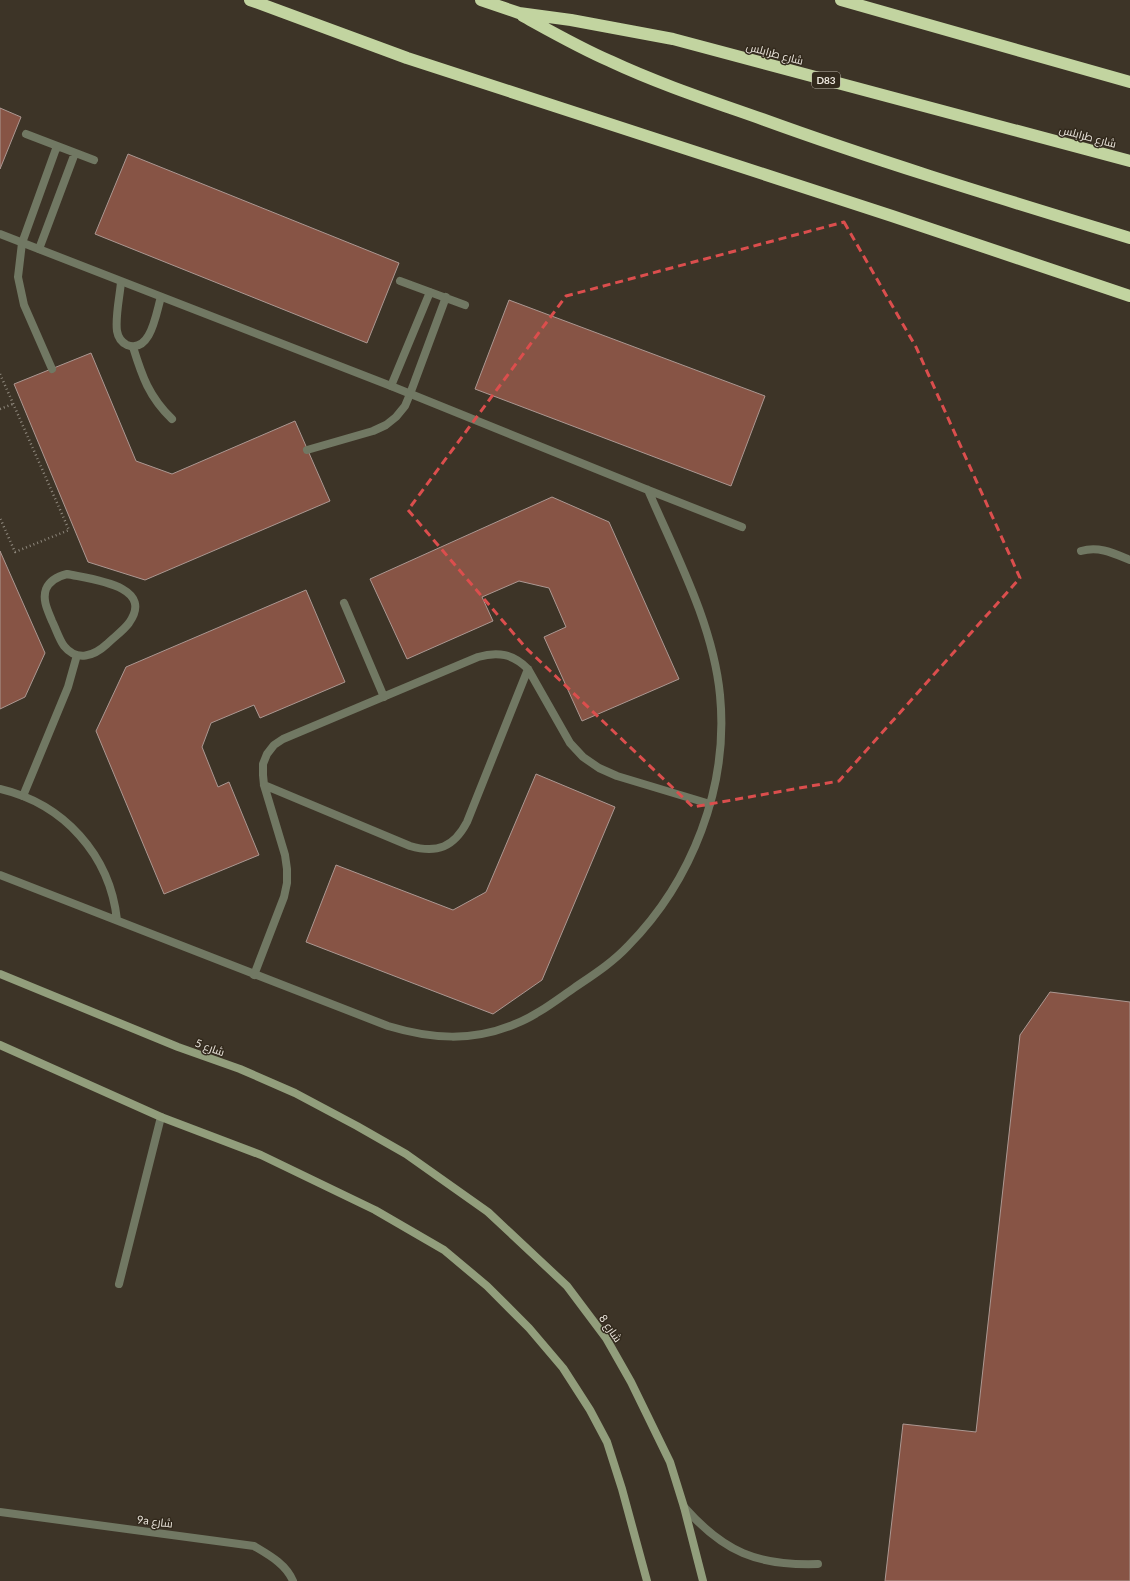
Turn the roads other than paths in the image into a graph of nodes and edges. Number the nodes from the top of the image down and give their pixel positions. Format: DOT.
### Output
graph roads {
  1 [pos="250,0"];
  2 [pos="481,0"];
  3 [pos="841,0"];
  4 [pos="519,13"];
  5 [pos="1130,82"];
  6 [pos="26,134"];
  7 [pos="57,146"];
  8 [pos="75,153"];
  9 [pos="94,160"];
  10 [pos="1130,161"];
  11 [pos="0,234"];
  12 [pos="1130,238"];
  13 [pos="22,243"];
  14 [pos="39,250"];
  15 [pos="400,281"];
  16 [pos="121,282"];
  17 [pos="430,292"];
  18 [pos="1130,296"];
  19 [pos="161,297"];
  20 [pos="446,298"];
  21 [pos="465,305"];
  22 [pos="132,347"];
  23 [pos="52,369"];
  24 [pos="391,386"];
  25 [pos="410,394"];
  26 [pos="172,419"];
  27 [pos="308,450"];
  28 [pos="648,490"];
  29 [pos="742,527"];
  30 [pos="1081,551"];
  31 [pos="1130,560"];
  32 [pos="344,603"];
  33 [pos="77,655"];
  34 [pos="528,669"];
  35 [pos="384,696"];
  36 [pos="264,785"];
  37 [pos="0,789"];
  38 [pos="23,796"];
  39 [pos="710,804"];
  40 [pos="0,875"];
  41 [pos="117,920"];
  42 [pos="0,974"];
  43 [pos="254,975"];
  44 [pos="0,1045"];
  45 [pos="161,1117"];
  46 [pos="406,1154"];
  47 [pos="119,1284"];
  48 [pos="684,1507"];
  49 [pos="0,1512"];
  50 [pos="818,1564"];
  51 [pos="293,1581"];
  52 [pos="647,1581"];
  53 [pos="703,1581"];
  1 -- 18 [label="highway"];
  2 -- 4 [label="highway, شارع طرابلس / D83"];
  3 -- 5 [label="highway"];
  4 -- 10 [label="highway, شارع طرابلس / D83"];
  4 -- 12 [label="highway"];
  6 -- 7 [label="street"];
  7 -- 8 [label="street"];
  7 -- 13 [label="street"];
  8 -- 9 [label="street"];
  8 -- 14 [label="street"];
  11 -- 13 [label="street"];
  13 -- 14 [label="street"];
  13 -- 23 [label="street"];
  14 -- 16 [label="street"];
  15 -- 17 [label="street"];
  16 -- 19 [label="street"];
  16 -- 22 [label="street"];
  17 -- 20 [label="street"];
  17 -- 24 [label="street"];
  19 -- 22 [label="street"];
  19 -- 24 [label="street"];
  20 -- 21 [label="street"];
  20 -- 25 [label="street"];
  22 -- 26 [label="street"];
  24 -- 25 [label="street"];
  25 -- 27 [label="street"];
  25 -- 28 [label="street"];
  28 -- 29 [label="street"];
  28 -- 39 [label="street"];
  30 -- 31 [label="street"];
  32 -- 35 [label="street"];
  33 -- 33 [label="street"];
  33 -- 38 [label="street"];
  34 -- 35 [label="street"];
  34 -- 36 [label="street"];
  34 -- 39 [label="street"];
  35 -- 36 [label="street"];
  36 -- 43 [label="street"];
  37 -- 38 [label="street"];
  38 -- 41 [label="street"];
  39 -- 43 [label="street"];
  40 -- 41 [label="street"];
  41 -- 43 [label="street"];
  42 -- 46 [label="street, شارع 5"];
  44 -- 45 [label="street"];
  45 -- 47 [label="street"];
  45 -- 52 [label="street"];
  46 -- 48 [label="street, شارع 8"];
  48 -- 50 [label="street"];
  48 -- 53 [label="street, شارع 8"];
  49 -- 51 [label="street, 9a شارع"];
}
